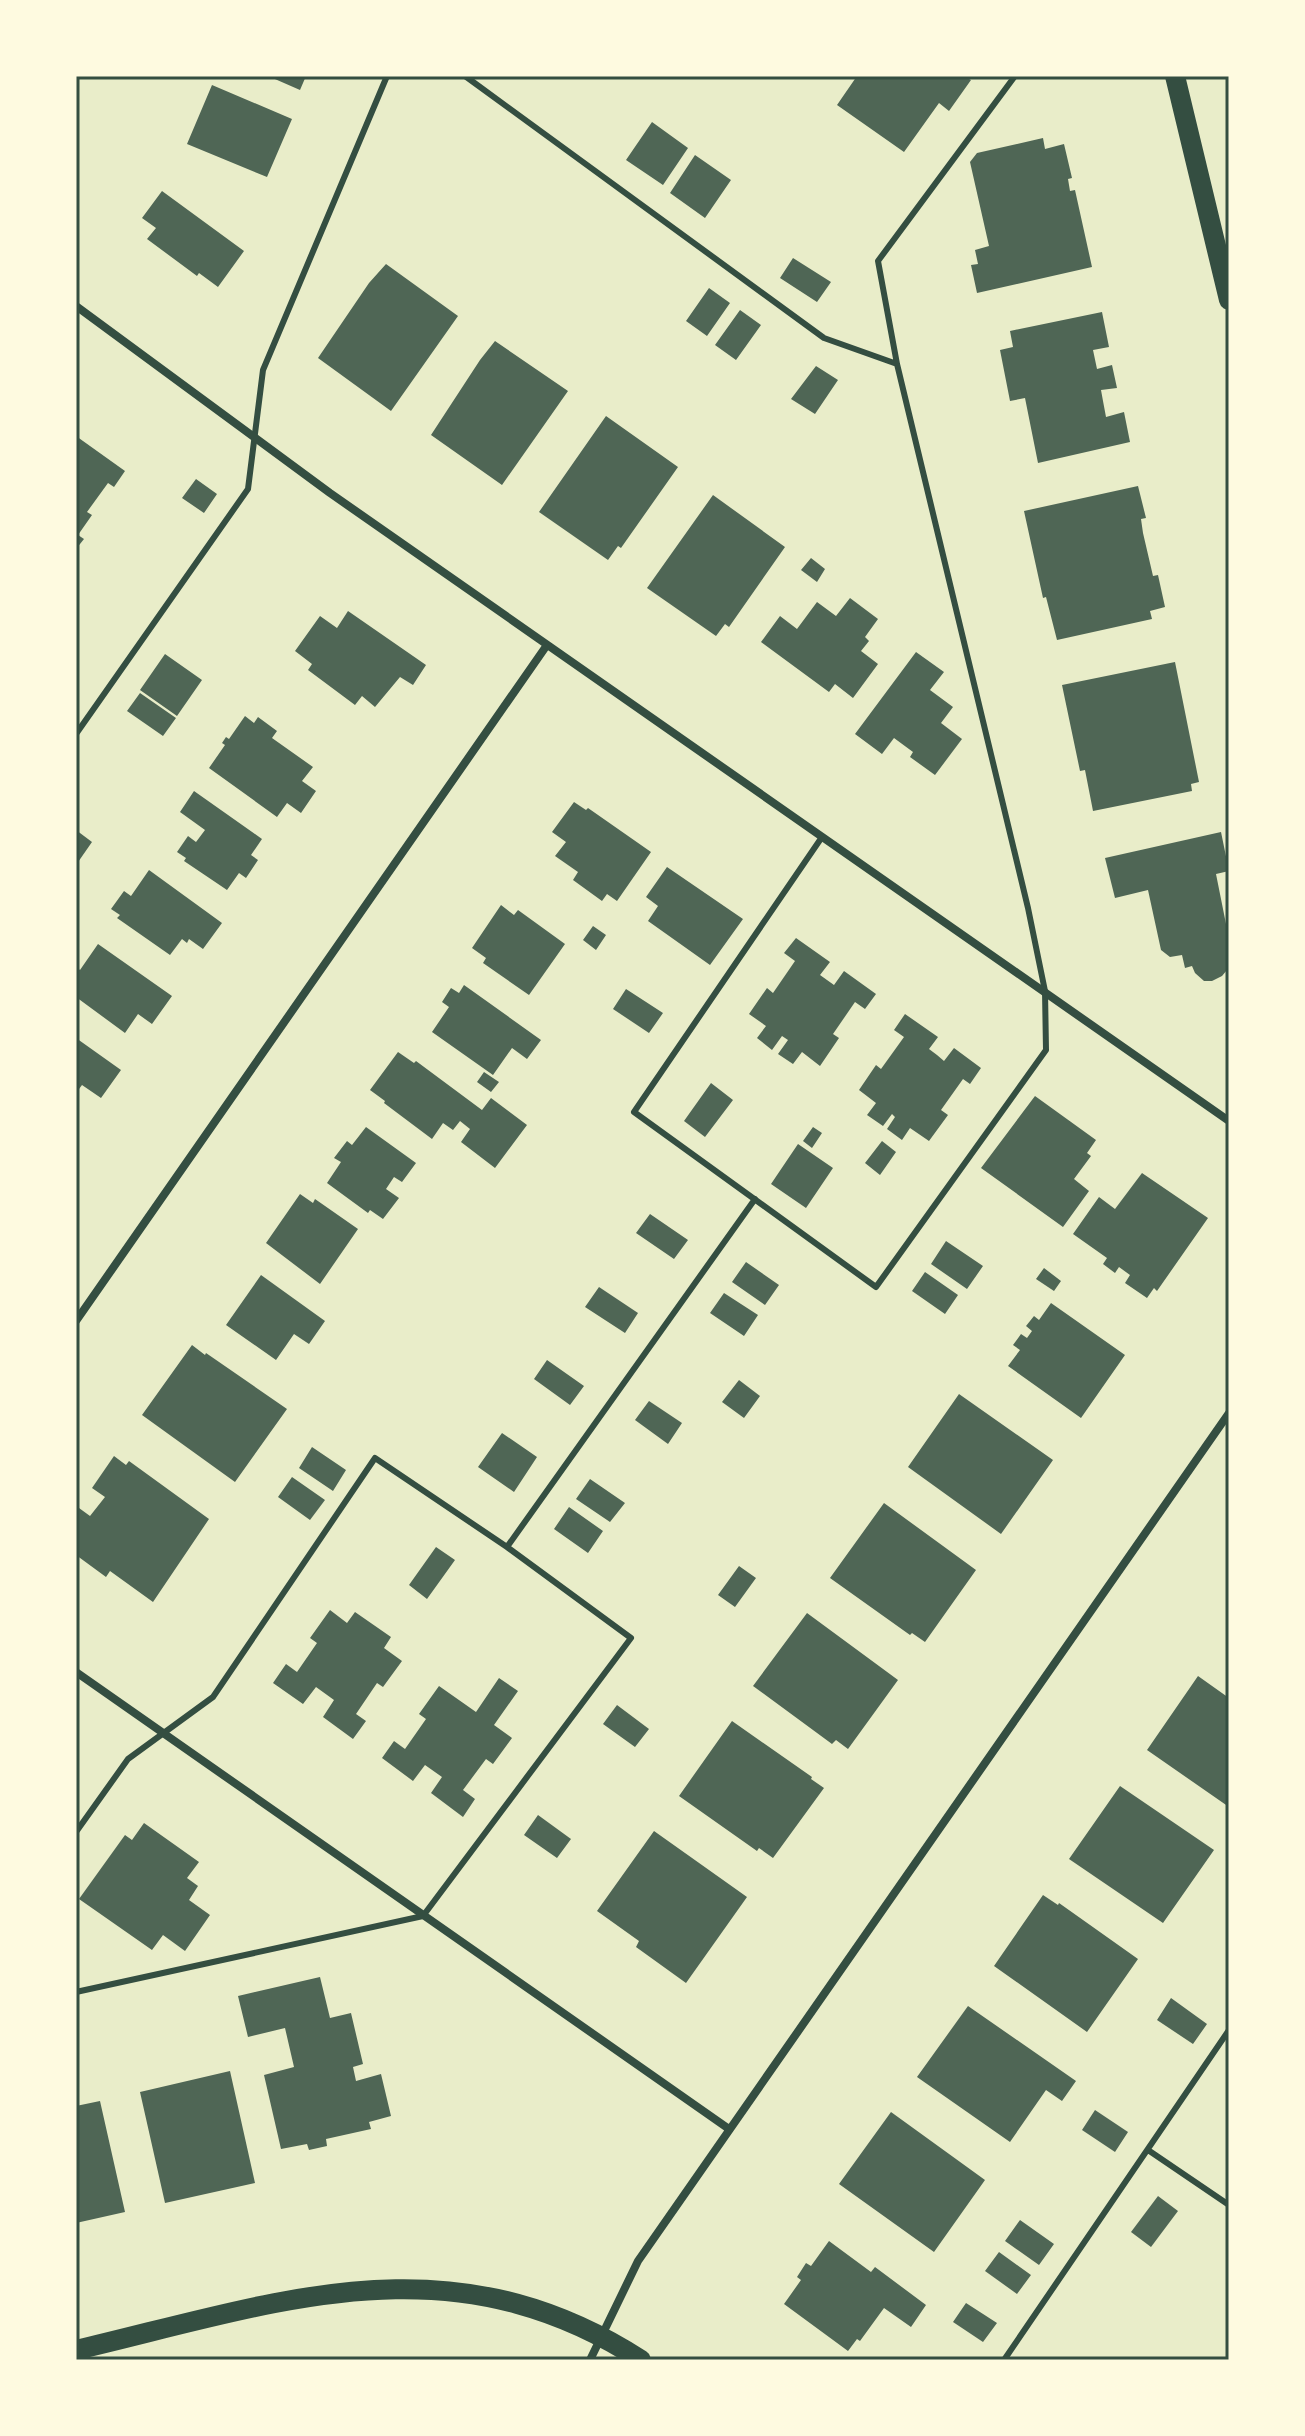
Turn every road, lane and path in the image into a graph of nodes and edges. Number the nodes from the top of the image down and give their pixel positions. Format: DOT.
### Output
graph roads {
  1 [pos="387,76"];
  2 [pos="465,76"];
  3 [pos="1015,76"];
  4 [pos="1175,76"];
  5 [pos="1229,300"];
  6 [pos="76,306"];
  7 [pos="897,364"];
  8 [pos="254,436"];
  9 [pos="547,645"];
  10 [pos="76,734"];
  11 [pos="822,837"];
  12 [pos="1045,991"];
  13 [pos="1229,1121"];
  14 [pos="755,1199"];
  15 [pos="76,1321"];
  16 [pos="1229,1413"];
  17 [pos="507,1547"];
  18 [pos="76,1672"];
  19 [pos="162,1732"];
  20 [pos="76,1832"];
  21 [pos="423,1916"];
  22 [pos="76,1992"];
  23 [pos="1229,2030"];
  24 [pos="729,2129"];
  25 [pos="1148,2150"];
  26 [pos="1229,2205"];
  27 [pos="601,2338"];
  28 [pos="76,2350"];
  29 [pos="590,2360"];
  30 [pos="641,2360"];
  31 [pos="1004,2360"];
  1 -- 8 [label="lane"];
  2 -- 7 [label="lane"];
  3 -- 7 [label="lane"];
  4 -- 5 [label="main road"];
  6 -- 8 [label="street"];
  7 -- 12 [label="lane"];
  8 -- 9 [label="street"];
  8 -- 10 [label="lane"];
  9 -- 11 [label="street"];
  9 -- 15 [label="street"];
  11 -- 12 [label="street"];
  11 -- 14 [label="lane"];
  12 -- 13 [label="street"];
  12 -- 14 [label="lane"];
  14 -- 17 [label="lane"];
  16 -- 24 [label="street"];
  17 -- 19 [label="lane"];
  17 -- 21 [label="lane"];
  18 -- 19 [label="street"];
  19 -- 20 [label="lane"];
  19 -- 21 [label="street"];
  21 -- 22 [label="lane"];
  21 -- 24 [label="street"];
  23 -- 25 [label="lane"];
  24 -- 27 [label="street"];
  25 -- 26 [label="lane"];
  25 -- 31 [label="lane"];
  27 -- 28 [label="main road"];
  27 -- 29 [label="street"];
  27 -- 30 [label="main road"];
}
